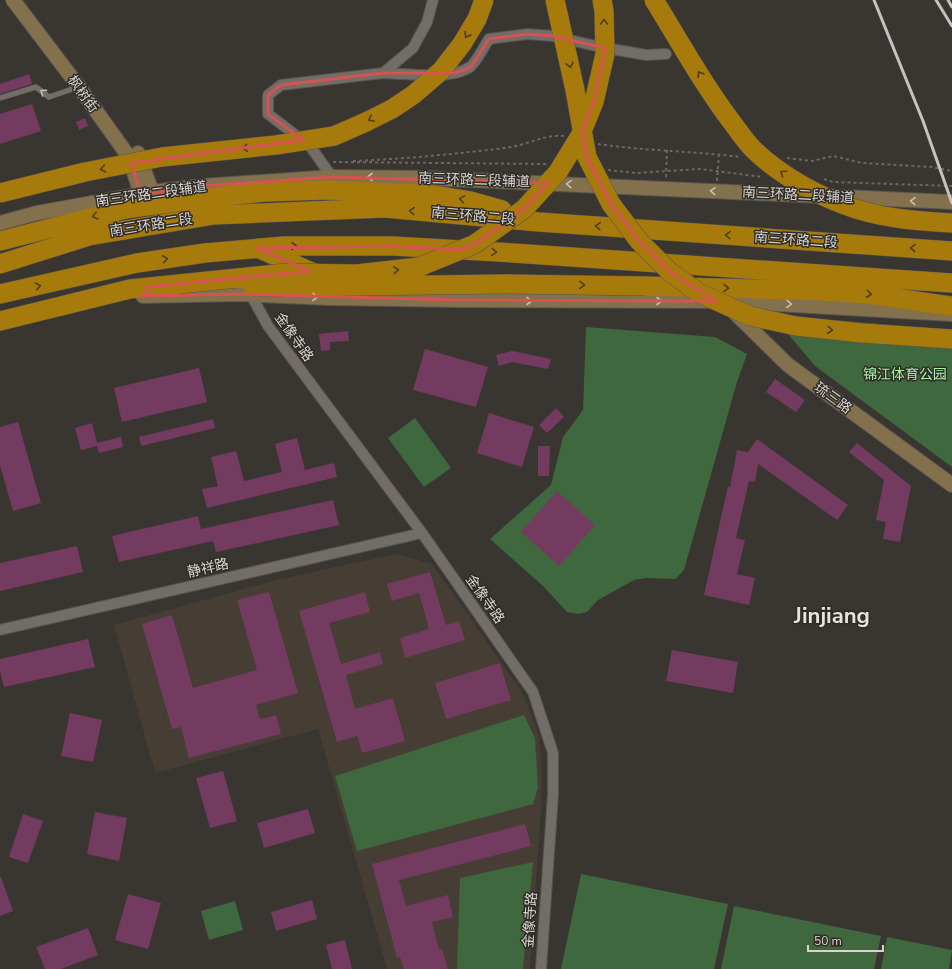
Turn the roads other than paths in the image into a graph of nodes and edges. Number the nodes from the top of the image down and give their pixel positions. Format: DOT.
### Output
graph roads {
  1 [pos="13,0"];
  2 [pos="23,0"];
  3 [pos="433,0"];
  4 [pos="484,0"];
  5 [pos="555,0"];
  6 [pos="602,0"];
  7 [pos="654,0"];
  8 [pos="666,54"];
  9 [pos="383,73"];
  10 [pos="79,87"];
  11 [pos="0,98"];
  12 [pos="330,184"];
  13 [pos="0,193"];
  14 [pos="146,193"];
  15 [pos="952,202"];
  16 [pos="539,222"];
  17 [pos="0,223"];
  18 [pos="952,223"];
  19 [pos="0,241"];
  20 [pos="257,248"];
  21 [pos="952,251"];
  22 [pos="0,264"];
  23 [pos="336,283"];
  24 [pos="952,283"];
  25 [pos="179,284"];
  26 [pos="0,294"];
  27 [pos="251,294"];
  28 [pos="142,296"];
  29 [pos="500,300"];
  30 [pos="724,301"];
  31 [pos="952,306"];
  32 [pos="952,314"];
  33 [pos="0,321"];
  34 [pos="0,328"];
  35 [pos="952,339"];
  36 [pos="952,485"];
  37 [pos="422,533"];
  38 [pos="0,630"];
  39 [pos="541,969"];
  1 -- 10 [label="main road, 枫树街"];
  2 -- 14 [label="main road, 枫树街"];
  3 -- 9 [label="street"];
  4 -- 13 [label="highway, one-way, bridge"];
  5 -- 35 [label="highway, one-way, bridge"];
  25 -- 6 [label="highway, one-way, bridge"];
  18 -- 7 [label="highway, one-way, bridge"];
  8 -- 9 [label="street"];
  9 -- 12 [label="street"];
  10 -- 11 [label="lane, one-way"];
  10 -- 14 [label="main road, 枫树街"];
  12 -- 14 [label="main road, 南三环路二段辅道"];
  15 -- 12 [label="main road, 南三环路二段辅道, one-way"];
  16 -- 12 [label="highway, one-way"];
  12 -- 19 [label="highway, one-way"];
  14 -- 17 [label="main road, 南三环路二段辅道"];
  21 -- 16 [label="highway, 南三环路二段, one-way"];
  16 -- 22 [label="highway, 南三环路二段, one-way"];
  20 -- 23 [label="highway"];
  20 -- 24 [label="highway, one-way"];
  26 -- 20 [label="highway, one-way"];
  23 -- 28 [label="main road"];
  23 -- 29 [label="main road"];
  25 -- 31 [label="highway, one-way, bridge"];
  25 -- 33 [label="highway"];
  27 -- 28 [label="main road"];
  27 -- 29 [label="main road, one-way"];
  27 -- 37 [label="street, 金像寺路"];
  28 -- 34 [label="main road"];
  29 -- 30 [label="main road, one-way"];
  30 -- 32 [label="main road, one-way"];
  30 -- 36 [label="main road, 琉三路"];
  37 -- 38 [label="street, 静祥路"];
  37 -- 39 [label="street, 金像寺路"];
}
